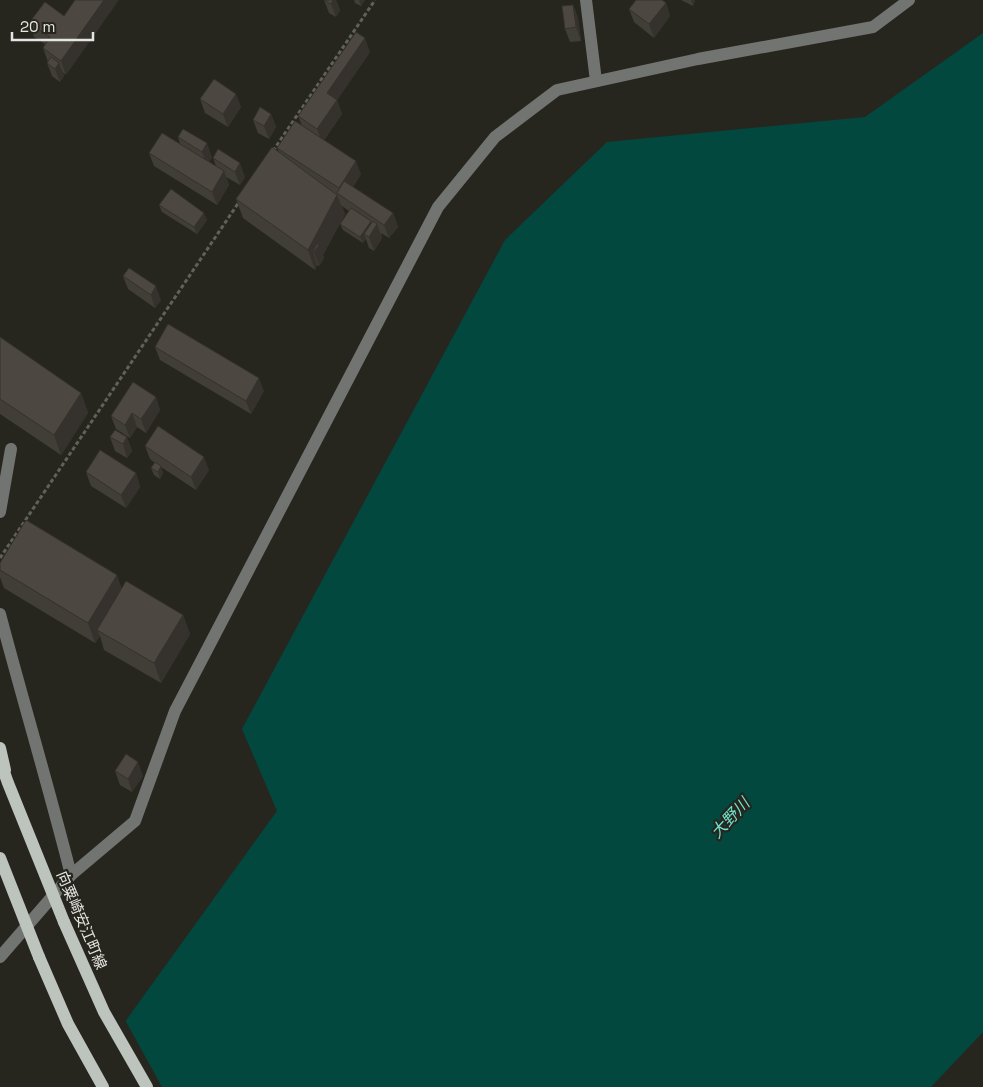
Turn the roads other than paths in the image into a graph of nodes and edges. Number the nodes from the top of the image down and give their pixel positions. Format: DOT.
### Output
graph roads {
  1 [pos="586,0"];
  2 [pos="909,0"];
  3 [pos="596,82"];
  4 [pos="11,449"];
  5 [pos="0,512"];
  6 [pos="0,614"];
  7 [pos="0,748"];
  8 [pos="0,761"];
  9 [pos="8,783"];
  10 [pos="0,858"];
  11 [pos="71,875"];
  12 [pos="0,957"];
  13 [pos="103,1087"];
  14 [pos="146,1087"];
  1 -- 3 [label="street"];
  2 -- 3 [label="street"];
  3 -- 11 [label="street"];
  4 -- 5 [label="street"];
  6 -- 11 [label="street"];
  7 -- 9 [label="main road, bridge"];
  8 -- 9 [label="main road, 向粟崎安江町線, bridge"];
  9 -- 14 [label="main road, 向粟崎安江町線, bridge"];
  10 -- 13 [label="main road, bridge"];
  11 -- 12 [label="street"];
}
